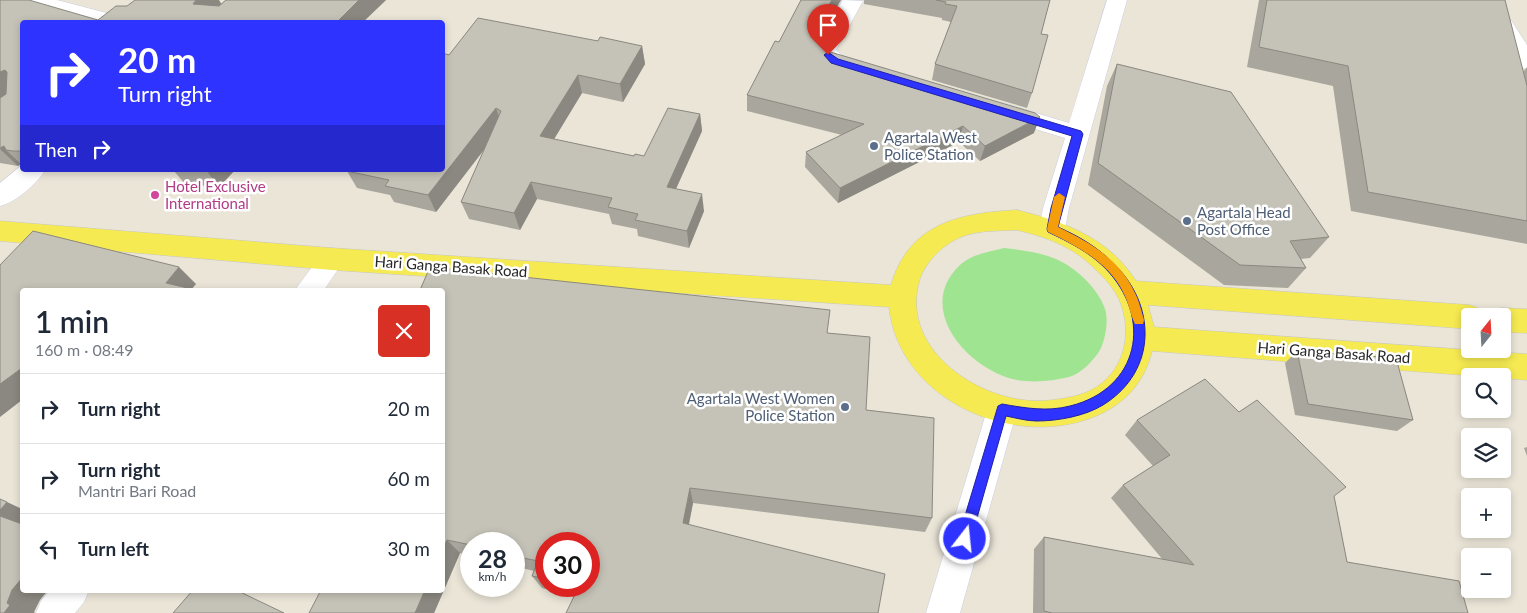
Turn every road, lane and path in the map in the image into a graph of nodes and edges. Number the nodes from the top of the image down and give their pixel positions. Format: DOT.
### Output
graph roads {
  1 [pos="32,0"];
  2 [pos="1117,0"];
  3 [pos="1488,0"];
  4 [pos="853,1"];
  5 [pos="121,20"];
  6 [pos="1527,62"];
  7 [pos="878,74"];
  8 [pos="983,105"];
  9 [pos="1078,134"];
  10 [pos="31,172"];
  11 [pos="0,197"];
  12 [pos="1052,229"];
  13 [pos="0,232"];
  14 [pos="332,258"];
  15 [pos="310,288"];
  16 [pos="1129,292"];
  17 [pos="901,297"];
  18 [pos="1461,316"];
  19 [pos="1511,320"];
  20 [pos="1527,321"];
  21 [pos="1140,338"];
  22 [pos="1527,367"];
  23 [pos="1002,410"];
  24 [pos="70,593"];
  25 [pos="53,613"];
  26 [pos="943,613"];
  1 -- 5 [label="street"];
  2 -- 9 [label="street"];
  3 -- 6 [label="street"];
  4 -- 7 [label="street"];
  8 -- 9 [label="street"];
  9 -- 12 [label="street"];
  10 -- 11 [label="street"];
  12 -- 16 [label="main road"];
  12 -- 17 [label="main road"];
  13 -- 14 [label="main road, Hari Ganga Basak Road"];
  14 -- 15 [label="street"];
  14 -- 17 [label="main road, Hari Ganga Basak Road"];
  16 -- 18 [label="main road"];
  16 -- 21 [label="main road"];
  17 -- 23 [label="main road"];
  19 -- 20 [label="main road"];
  21 -- 22 [label="main road, Hari Ganga Basak Road"];
  21 -- 23 [label="main road"];
  23 -- 26 [label="street"];
  24 -- 25 [label="street"];
}
